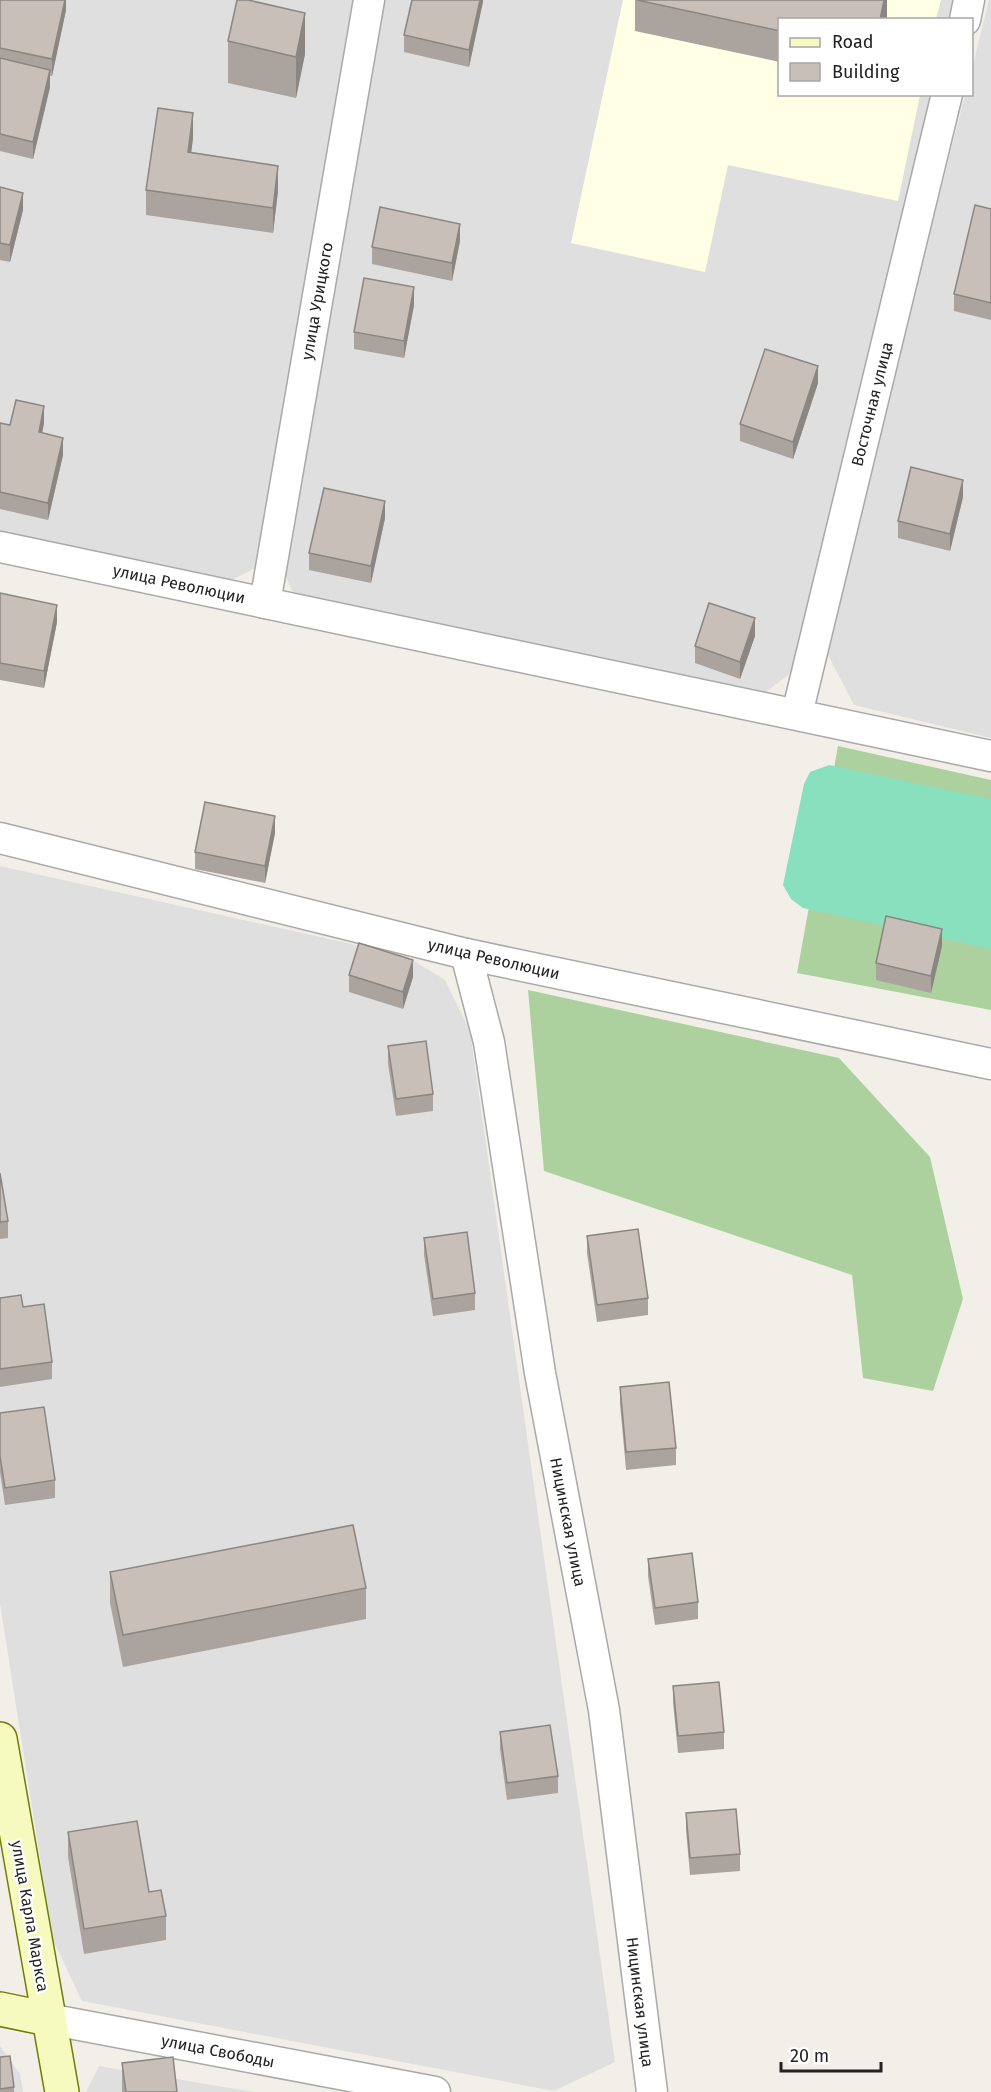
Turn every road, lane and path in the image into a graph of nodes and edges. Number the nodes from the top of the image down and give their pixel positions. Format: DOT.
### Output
graph roads {
  1 [pos="369,0"];
  2 [pos="969,0"];
  3 [pos="965,18"];
  4 [pos="947,96"];
  5 [pos="0,547"];
  6 [pos="265,603"];
  7 [pos="797,714"];
  8 [pos="991,756"];
  9 [pos="0,838"];
  10 [pos="466,954"];
  11 [pos="991,1064"];
  12 [pos="0,1739"];
  13 [pos="0,2009"];
  14 [pos="48,2019"];
  15 [pos="62,2092"];
  16 [pos="435,2092"];
  17 [pos="652,2092"];
  1 -- 6 [label="street, улица Урицкого"];
  2 -- 3 [label="street"];
  4 -- 7 [label="street, Восточная улица"];
  5 -- 6 [label="street, улица Революции"];
  6 -- 7 [label="street, улица Революции"];
  7 -- 8 [label="street, улица Революции"];
  9 -- 10 [label="street, улица Революции"];
  10 -- 11 [label="street, улица Революции"];
  10 -- 17 [label="street, Ницинская улица"];
  12 -- 14 [label="street, улица Карла Маркса"];
  13 -- 14 [label="street, улица Свободы"];
  14 -- 15 [label="street, улица Карла Маркса"];
  14 -- 16 [label="street, улица Свободы"];
}
